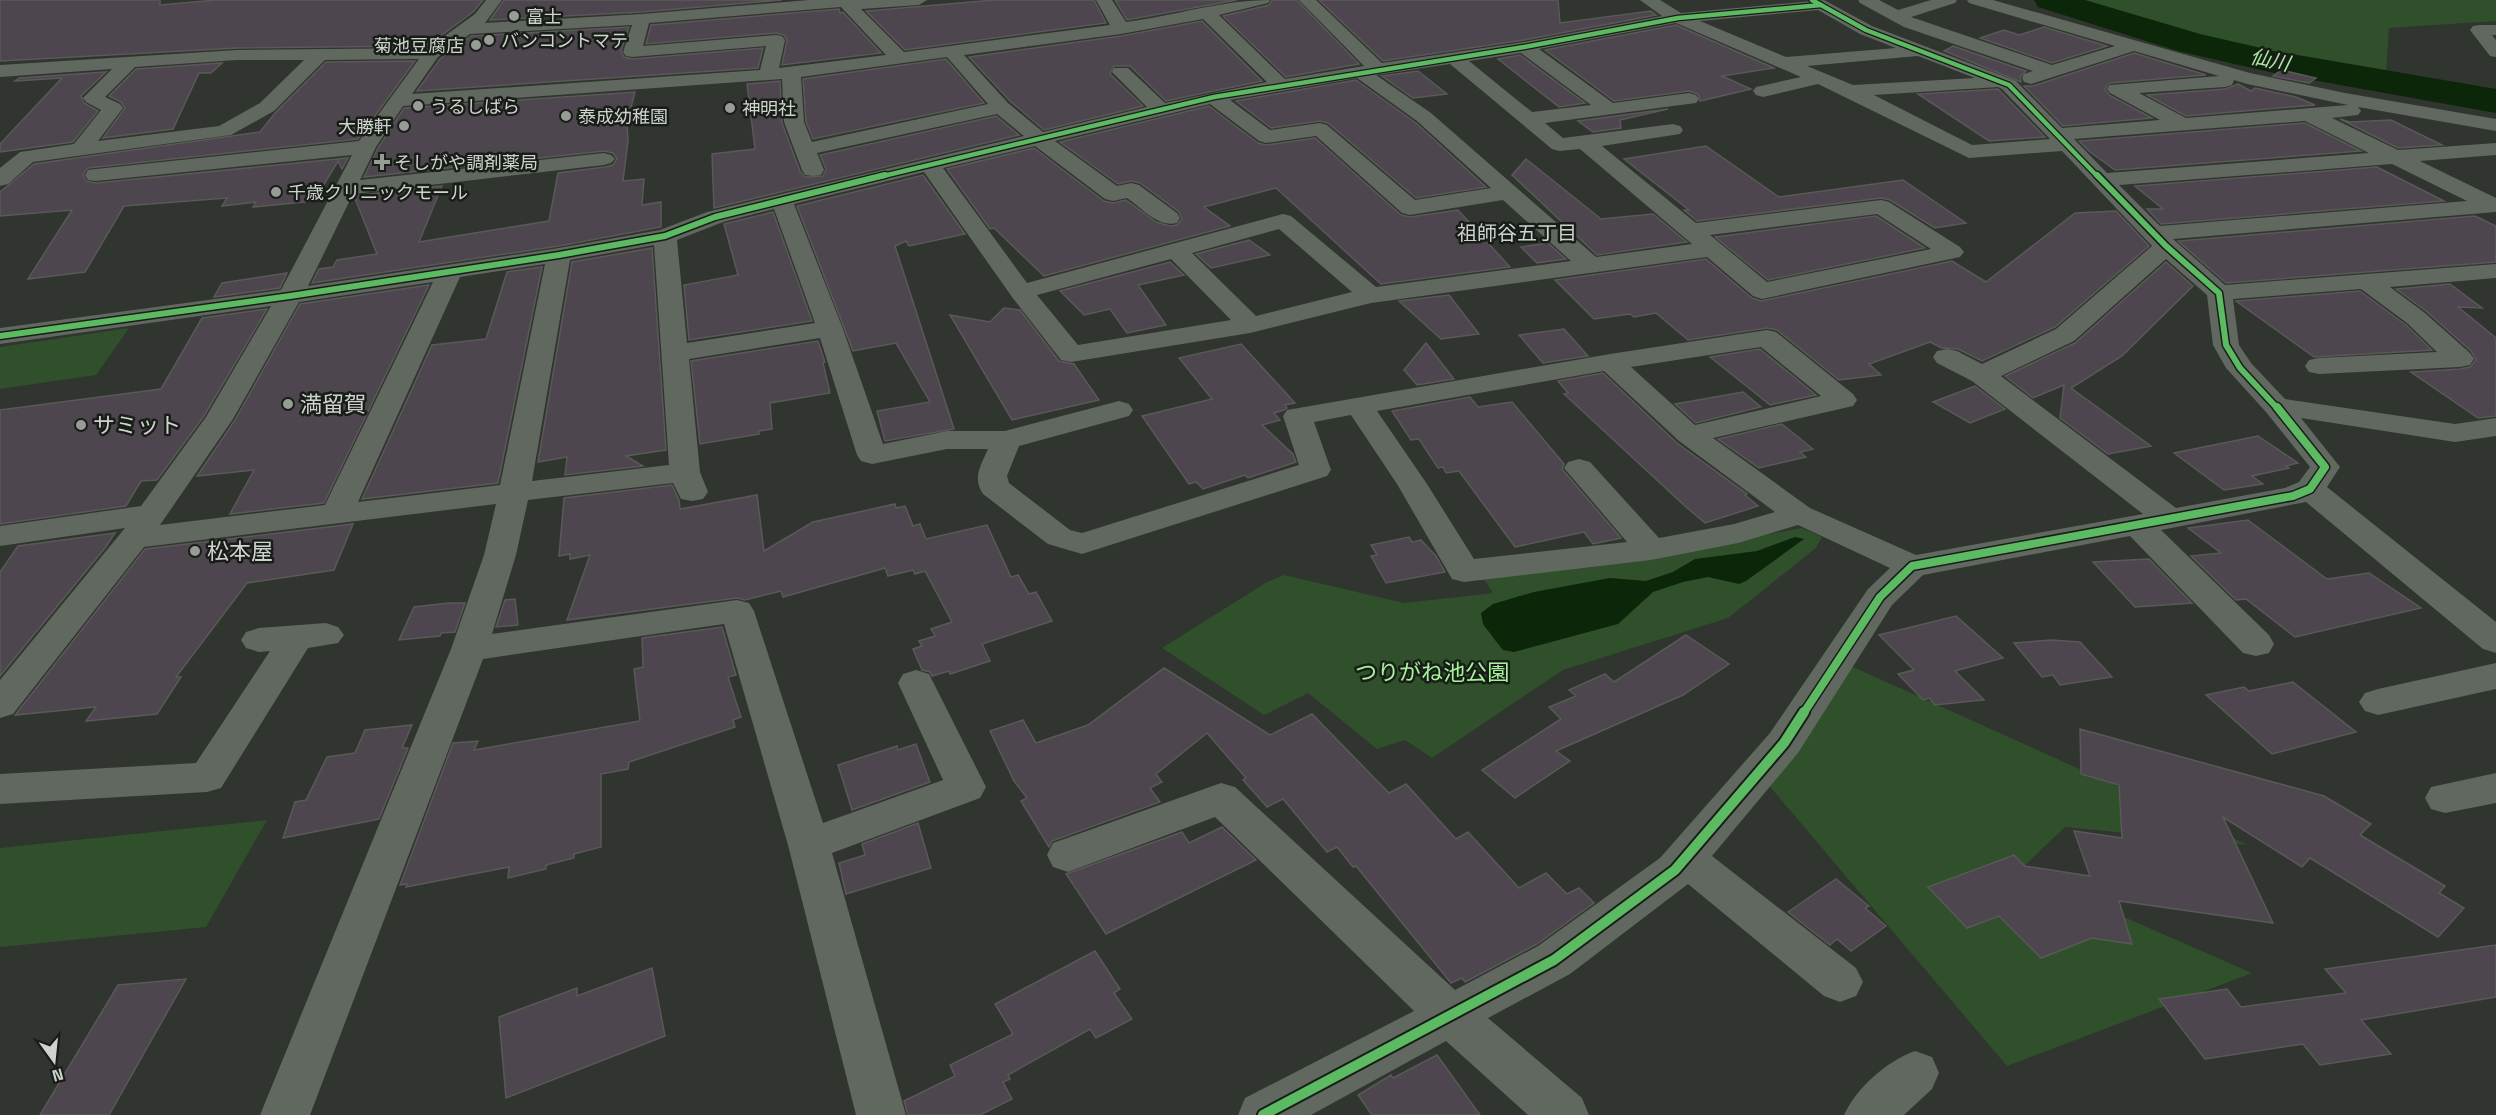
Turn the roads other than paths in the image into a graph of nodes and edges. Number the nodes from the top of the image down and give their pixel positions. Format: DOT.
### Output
graph roads {
  1 [pos="494,0"];
  2 [pos="919,0"];
  3 [pos="1104,0"];
  4 [pos="1262,0"];
  5 [pos="1307,0"];
  6 [pos="1648,0"];
  7 [pos="1866,0"];
  8 [pos="1949,0"];
  9 [pos="1975,0"];
  10 [pos="845,2"];
  11 [pos="1817,3"];
  12 [pos="1207,14"];
  13 [pos="1896,16"];
  14 [pos="1678,18"];
  15 [pos="642,19"];
  16 [pos="2046,21"];
  17 [pos="1121,29"];
  18 [pos="2496,30"];
  19 [pos="469,39"];
  20 [pos="1970,43"];
  21 [pos="2132,46"];
  22 [pos="1524,47"];
  23 [pos="433,52"];
  24 [pos="952,52"];
  25 [pos="1921,52"];
  26 [pos="2496,52"];
  27 [pos="319,55"];
  28 [pos="1453,57"];
  29 [pos="900,59"];
  30 [pos="129,63"];
  31 [pos="1782,63"];
  32 [pos="23,69"];
  33 [pos="0,71"];
  34 [pos="1369,71"];
  35 [pos="1121,72"];
  36 [pos="2053,72"];
  37 [pos="791,73"];
  38 [pos="768,74"];
  39 [pos="1820,78"];
  40 [pos="2254,79"];
  41 [pos="2006,83"];
  42 [pos="0,86"];
  43 [pos="1281,86"];
  44 [pos="1763,91"];
  45 [pos="1851,91"];
  46 [pos="1214,97"];
  47 [pos="1689,99"];
  48 [pos="397,101"];
  49 [pos="1001,107"];
  50 [pos="2394,107"];
  51 [pos="1609,109"];
  52 [pos="1160,110"];
  53 [pos="2308,115"];
  54 [pos="1527,119"];
  55 [pos="2182,124"];
  56 [pos="2496,125"];
  57 [pos="1673,130"];
  58 [pos="1037,137"];
  59 [pos="2064,139"];
  60 [pos="1585,142"];
  61 [pos="366,147"];
  62 [pos="81,148"];
  63 [pos="2496,149"];
  64 [pos="804,150"];
  65 [pos="2393,156"];
  66 [pos="604,159"];
  67 [pos="930,165"];
  68 [pos="96,175"];
  69 [pos="0,179"];
  70 [pos="2102,180"];
  71 [pos="344,188"];
  72 [pos="815,192"];
  73 [pos="1509,192"];
  74 [pos="782,201"];
  75 [pos="2495,205"];
  76 [pos="1169,218"];
  77 [pos="1690,231"];
  78 [pos="665,236"];
  79 [pos="2160,240"];
  80 [pos="1712,249"];
  81 [pos="1176,250"];
  82 [pos="559,255"];
  83 [pos="1590,265"];
  84 [pos="2496,271"];
  85 [pos="450,272"];
  86 [pos="2369,283"];
  87 [pos="1021,292"];
  88 [pos="2219,293"];
  89 [pos="1371,295"];
  90 [pos="290,296"];
  91 [pos="1250,325"];
  92 [pos="830,329"];
  93 [pos="0,336"];
  94 [pos="676,353"];
  95 [pos="1947,357"];
  96 [pos="1610,362"];
  97 [pos="2319,366"];
  98 [pos="1982,375"];
  99 [pos="1359,406"];
  100 [pos="2276,406"];
  101 [pos="1119,410"];
  102 [pos="2496,427"];
  103 [pos="1689,435"];
  104 [pos="1006,440"];
  105 [pos="1579,468"];
  106 [pos="2310,489"];
  107 [pos="514,494"];
  108 [pos="336,515"];
  109 [pos="1799,515"];
  110 [pos="2154,522"];
  111 [pos="143,526"];
  112 [pos="0,536"];
  113 [pos="1651,550"];
  114 [pos="1912,566"];
  115 [pos="260,640"];
  116 [pos="2496,641"];
  117 [pos="2256,644"];
  118 [pos="469,649"];
  119 [pos="2496,676"];
  120 [pos="916,683"];
  121 [pos="2378,702"];
  122 [pos="0,705"];
  123 [pos="2496,788"];
  124 [pos="0,789"];
  125 [pos="2445,798"];
  126 [pos="809,845"];
  127 [pos="1068,855"];
  128 [pos="1684,857"];
  129 [pos="1840,982"];
  130 [pos="1449,1014"];
  131 [pos="1915,1073"];
  132 [pos="285,1115"];
  133 [pos="881,1115"];
  134 [pos="1263,1115"];
  135 [pos="1564,1115"];
  136 [pos="1869,1115"];
  1 -- 19 [label="street"];
  2 -- 10 [label="street"];
  3 -- 17 [label="street"];
  4 -- 12 [label="street"];
  5 -- 34 [label="street"];
  6 -- 14 [label="street"];
  7 -- 13 [label="street"];
  8 -- 13 [label="street"];
  9 -- 16 [label="street"];
  10 -- 15 [label="street"];
  10 -- 29 [label="street"];
  11 -- 14 [label="street"];
  11 -- 25 [label="street"];
  12 -- 17 [label="street"];
  12 -- 43 [label="street"];
  13 -- 20 [label="street"];
  14 -- 22 [label="street"];
  14 -- 31 [label="street"];
  15 -- 19 [label="street"];
  15 -- 38 [label="street"];
  16 -- 20 [label="street"];
  16 -- 21 [label="street"];
  17 -- 24 [label="street"];
  18 -- 26 [label="street"];
  19 -- 23 [label="street"];
  20 -- 36 [label="street"];
  21 -- 36 [label="street"];
  21 -- 40 [label="street"];
  22 -- 28 [label="street"];
  22 -- 51 [label="street"];
  23 -- 27 [label="street"];
  23 -- 48 [label="street"];
  24 -- 29 [label="street"];
  24 -- 49 [label="street"];
  25 -- 31 [label="street"];
  25 -- 41 [label="street"];
  27 -- 30 [label="street"];
  27 -- 62 [label="street"];
  28 -- 34 [label="street"];
  28 -- 54 [label="street"];
  29 -- 37 [label="street"];
  30 -- 32 [label="street"];
  30 -- 62 [label="street"];
  31 -- 39 [label="street"];
  32 -- 33 [label="street"];
  32 -- 42 [label="street"];
  34 -- 43 [label="street"];
  34 -- 73 [label="street"];
  35 -- 52 [label="street"];
  36 -- 41 [label="street"];
  37 -- 38 [label="street"];
  37 -- 64 [label="street"];
  38 -- 48 [label="street"];
  39 -- 44 [label="street"];
  39 -- 45 [label="street"];
  40 -- 50 [label="street"];
  40 -- 55 [label="street"];
  41 -- 45 [label="street"];
  41 -- 59 [label="street"];
  43 -- 46 [label="street"];
  45 -- 59 [label="street"];
  46 -- 52 [label="street"];
  46 -- 73 [label="street"];
  47 -- 51 [label="street"];
  48 -- 61 [label="street"];
  49 -- 58 [label="street"];
  49 -- 64 [label="street"];
  50 -- 53 [label="street"];
  50 -- 56 [label="street"];
  51 -- 54 [label="street"];
  52 -- 58 [label="street"];
  53 -- 55 [label="street"];
  53 -- 65 [label="street"];
  54 -- 60 [label="street"];
  55 -- 59 [label="street"];
  57 -- 60 [label="street"];
  58 -- 67 [label="street"];
  58 -- 76 [label="street"];
  59 -- 70 [label="street"];
  60 -- 77 [label="street"];
  61 -- 68 [label="street"];
  61 -- 71 [label="street"];
  62 -- 69 [label="street"];
  63 -- 65 [label="street"];
  64 -- 72 [label="street"];
  65 -- 70 [label="street"];
  65 -- 75 [label="street"];
  66 -- 71 [label="street"];
  67 -- 72 [label="street"];
  67 -- 87 [label="street"];
  70 -- 79 [label="street"];
  71 -- 90 [label="street"];
  72 -- 74 [label="street"];
  73 -- 83 [label="street"];
  74 -- 78 [label="street"];
  74 -- 92 [label="street"];
  75 -- 79 [label="street"];
  77 -- 80 [label="street"];
  77 -- 80 [label="street"];
  78 -- 82 [label="street"];
  78 -- 94 [label="street"];
  79 -- 88 [label="street"];
  79 -- 98 [label="street"];
  80 -- 83 [label="street"];
  81 -- 87 [label="street"];
  81 -- 89 [label="street"];
  81 -- 91 [label="street"];
  82 -- 85 [label="street"];
  82 -- 107 [label="street"];
  83 -- 89 [label="street"];
  84 -- 86 [label="street"];
  85 -- 90 [label="street"];
  85 -- 108 [label="street"];
  86 -- 88 [label="street"];
  86 -- 97 [label="street"];
  87 -- 91 [label="street"];
  88 -- 100 [label="street"];
  89 -- 91 [label="street"];
  90 -- 93 [label="street"];
  90 -- 111 [label="street"];
  92 -- 94 [label="street"];
  92 -- 104 [label="street"];
  94 -- 107 [label="street"];
  95 -- 98 [label="street"];
  96 -- 99 [label="street"];
  96 -- 103 [label="street"];
  96 -- 103 [label="street"];
  98 -- 110 [label="street"];
  99 -- 104 [label="street"];
  99 -- 113 [label="street"];
  100 -- 102 [label="street"];
  100 -- 106 [label="street"];
  101 -- 104 [label="street"];
  103 -- 109 [label="street"];
  105 -- 113 [label="street"];
  106 -- 110 [label="street"];
  106 -- 116 [label="street"];
  107 -- 108 [label="street"];
  107 -- 118 [label="street"];
  108 -- 111 [label="street"];
  109 -- 113 [label="street"];
  109 -- 114 [label="street"];
  110 -- 114 [label="street"];
  110 -- 117 [label="street"];
  111 -- 112 [label="street"];
  111 -- 122 [label="street"];
  114 -- 128 [label="street"];
  115 -- 124 [label="street"];
  118 -- 126 [label="street"];
  118 -- 132 [label="street"];
  119 -- 121 [label="street"];
  120 -- 126 [label="street"];
  123 -- 125 [label="street"];
  126 -- 133 [label="street"];
  127 -- 130 [label="street"];
  128 -- 129 [label="street"];
  128 -- 130 [label="street"];
  130 -- 134 [label="street"];
  130 -- 135 [label="street"];
  131 -- 136 [label="street"];
}
